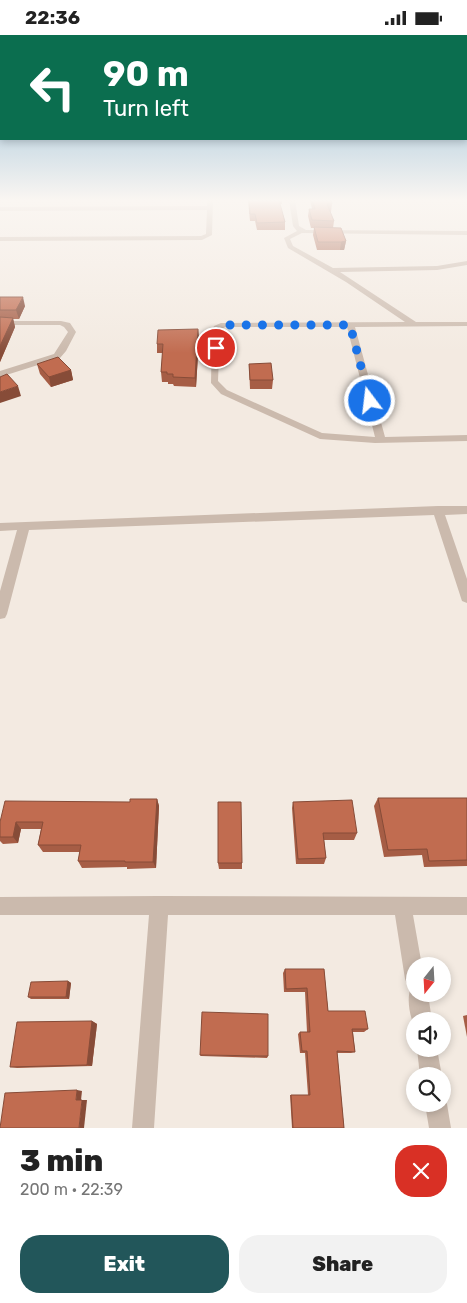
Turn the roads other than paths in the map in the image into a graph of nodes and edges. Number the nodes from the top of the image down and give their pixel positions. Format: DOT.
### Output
graph roads {
  1 [pos="297,251"];
  2 [pos="467,263"];
  3 [pos="331,270"];
  4 [pos="0,323"];
  5 [pos="414,324"];
  6 [pos="467,324"];
  7 [pos="350,325"];
  8 [pos="0,374"];
  9 [pos="467,438"];
  10 [pos="380,439"];
  11 [pos="438,510"];
  12 [pos="467,510"];
  13 [pos="24,526"];
  14 [pos="0,527"];
  15 [pos="467,598"];
  16 [pos="0,613"];
  17 [pos="159,905"];
  18 [pos="402,905"];
  19 [pos="0,906"];
  20 [pos="467,906"];
  21 [pos="411,957"];
  22 [pos="437,1112"];
  23 [pos="143,1128"];
  24 [pos="440,1128"];
  1 -- 3 [label="street"];
  2 -- 3 [label="street"];
  3 -- 5 [label="street"];
  4 -- 8 [label="street"];
  5 -- 6 [label="street"];
  5 -- 7 [label="street"];
  7 -- 10 [label="street"];
  7 -- 10 [label="street"];
  9 -- 10 [label="street"];
  11 -- 12 [label="street"];
  11 -- 13 [label="street"];
  11 -- 15 [label="street"];
  13 -- 14 [label="street"];
  13 -- 16 [label="street"];
  17 -- 18 [label="street"];
  17 -- 19 [label="street"];
  17 -- 23 [label="street"];
  18 -- 20 [label="street"];
  18 -- 21 [label="street"];
  22 -- 24 [label="street"];
}
